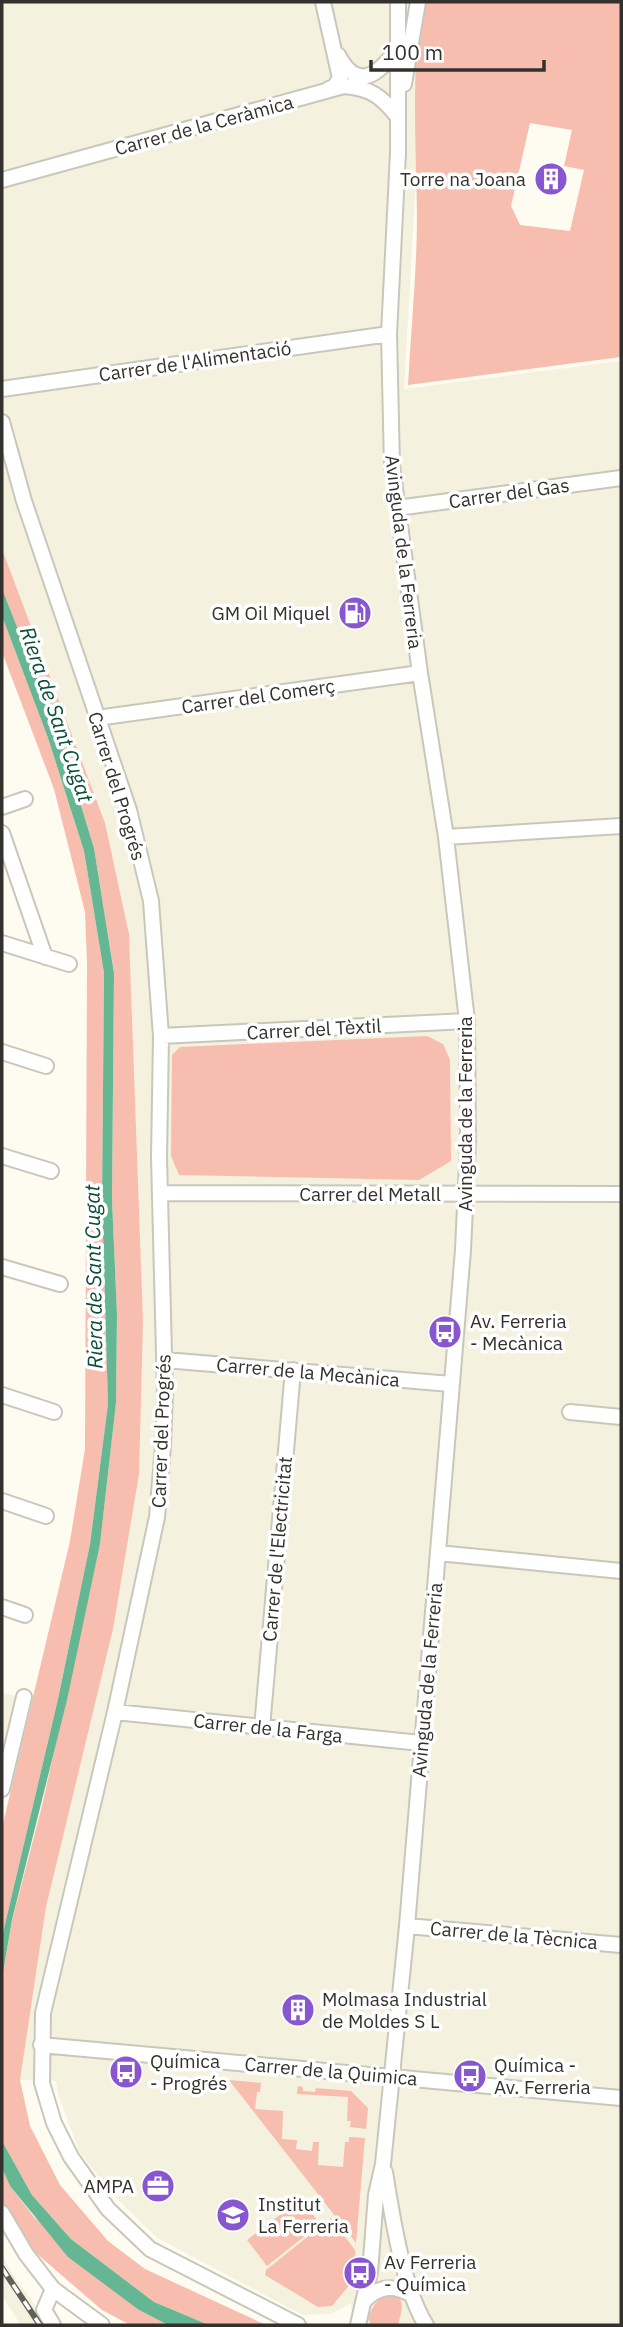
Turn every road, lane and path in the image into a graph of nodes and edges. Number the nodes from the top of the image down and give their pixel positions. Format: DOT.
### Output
graph roads {
  1 [pos="323,2"];
  2 [pos="398,2"];
  3 [pos="405,2"];
  4 [pos="418,2"];
  5 [pos="398,24"];
  6 [pos="334,47"];
  7 [pos="398,48"];
  8 [pos="323,92"];
  9 [pos="397,116"];
  10 [pos="2,180"];
  11 [pos="388,334"];
  12 [pos="2,389"];
  13 [pos="2,422"];
  14 [pos="621,478"];
  15 [pos="397,508"];
  16 [pos="420,673"];
  17 [pos="97,718"];
  18 [pos="25,799"];
  19 [pos="2,807"];
  20 [pos="621,826"];
  21 [pos="2,833"];
  22 [pos="446,837"];
  23 [pos="2,943"];
  24 [pos="45,957"];
  25 [pos="69,964"];
  26 [pos="467,1021"];
  27 [pos="161,1036"];
  28 [pos="2,1052"];
  29 [pos="46,1066"];
  30 [pos="2,1156"];
  31 [pos="51,1171"];
  32 [pos="466,1192"];
  33 [pos="161,1193"];
  34 [pos="621,1194"];
  35 [pos="2,1267"];
  36 [pos="60,1284"];
  37 [pos="165,1360"];
  38 [pos="293,1370"];
  39 [pos="452,1384"];
  40 [pos="2,1395"];
  41 [pos="54,1412"];
  42 [pos="570,1412"];
  43 [pos="621,1417"];
  44 [pos="2,1501"];
  45 [pos="46,1516"];
  46 [pos="438,1553"];
  47 [pos="621,1571"];
  48 [pos="2,1607"];
  49 [pos="25,1615"];
  50 [pos="24,1697"];
  51 [pos="115,1712"];
  52 [pos="262,1728"];
  53 [pos="421,1743"];
  54 [pos="2,1788"];
  55 [pos="407,1926"];
  56 [pos="621,1945"];
  57 [pos="41,2045"];
  58 [pos="391,2077"];
  59 [pos="621,2098"];
  60 [pos="383,2164"];
  61 [pos="2,2213"];
  62 [pos="53,2290"];
  63 [pos="412,2295"];
  64 [pos="363,2302"];
  65 [pos="53,2325"];
  66 [pos="102,2325"];
  67 [pos="298,2325"];
  68 [pos="358,2325"];
  69 [pos="426,2325"];
  1 -- 6 [label="street"];
  2 -- 5 [label="street, Avinguda de la Ferreria"];
  3 -- 5 [label="street"];
  4 -- 9 [label="street"];
  5 -- 7 [label="street, Avinguda de la Ferreria"];
  6 -- 7 [label="street"];
  6 -- 8 [label="street"];
  7 -- 9 [label="street, Avinguda de la Ferreria"];
  8 -- 9 [label="street, Carrer de la Ceràmica"];
  8 -- 10 [label="street, Carrer de la Ceràmica"];
  9 -- 11 [label="street, Avinguda de la Ferreria"];
  11 -- 12 [label="street, Carrer de l'Alimentació"];
  11 -- 15 [label="street, Avinguda de la Ferreria"];
  13 -- 17 [label="street, Carrer del Progrés"];
  14 -- 15 [label="street, Carrer del Gas"];
  15 -- 16 [label="street, Avinguda de la Ferreria"];
  16 -- 17 [label="street, Carrer del Comerç"];
  16 -- 22 [label="street, Avinguda de la Ferreria"];
  17 -- 27 [label="street, Carrer del Progrés"];
  18 -- 19 [label="street"];
  20 -- 22 [label="street"];
  21 -- 24 [label="street"];
  22 -- 26 [label="street, Avinguda de la Ferreria"];
  23 -- 24 [label="street"];
  24 -- 25 [label="street"];
  26 -- 27 [label="street, Carrer del Tèxtil"];
  26 -- 32 [label="street, Avinguda de la Ferreria"];
  27 -- 33 [label="street, Carrer del Progrés"];
  28 -- 29 [label="street"];
  30 -- 31 [label="street"];
  32 -- 33 [label="street, Carrer del Metall"];
  32 -- 34 [label="street, Carrer del Metall"];
  32 -- 39 [label="street, Avinguda de la Ferreria"];
  33 -- 37 [label="street, Carrer del Progrés"];
  35 -- 36 [label="street"];
  37 -- 38 [label="street, Carrer de la Mecànica"];
  37 -- 51 [label="street, Carrer del Progrés"];
  38 -- 39 [label="street, Carrer de la Mecànica"];
  38 -- 52 [label="street, Carrer de l'Electricitat"];
  39 -- 46 [label="street, Avinguda de la Ferreria"];
  40 -- 41 [label="street"];
  42 -- 43 [label="street"];
  44 -- 45 [label="street"];
  46 -- 47 [label="street"];
  46 -- 53 [label="street, Avinguda de la Ferreria"];
  48 -- 49 [label="street"];
  50 -- 54 [label="street"];
  51 -- 52 [label="street, Carrer de la Farga"];
  51 -- 57 [label="street, Carrer del Progrés"];
  52 -- 53 [label="street, Carrer de la Farga"];
  53 -- 55 [label="street, Avinguda de la Ferreria"];
  55 -- 56 [label="street, Carrer de la Tècnica"];
  55 -- 58 [label="street, Avinguda de la Ferreria"];
  57 -- 58 [label="street, Carrer de la Quimica"];
  57 -- 67 [label="street, Carrer del Progrés"];
  58 -- 59 [label="street, Carrer de la Quimica"];
  58 -- 60 [label="street, Avinguda de la Ferreria"];
  60 -- 63 [label="street, Avinguda de la Ferreria"];
  60 -- 64 [label="street, Avinguda de la Ferreria"];
  61 -- 62 [label="street"];
  62 -- 65 [label="street"];
  62 -- 66 [label="street"];
  63 -- 64 [label="street"];
  63 -- 69 [label="street, Avinguda de la Ferreria"];
  64 -- 68 [label="street, Avinguda de la Ferreria"];
}
